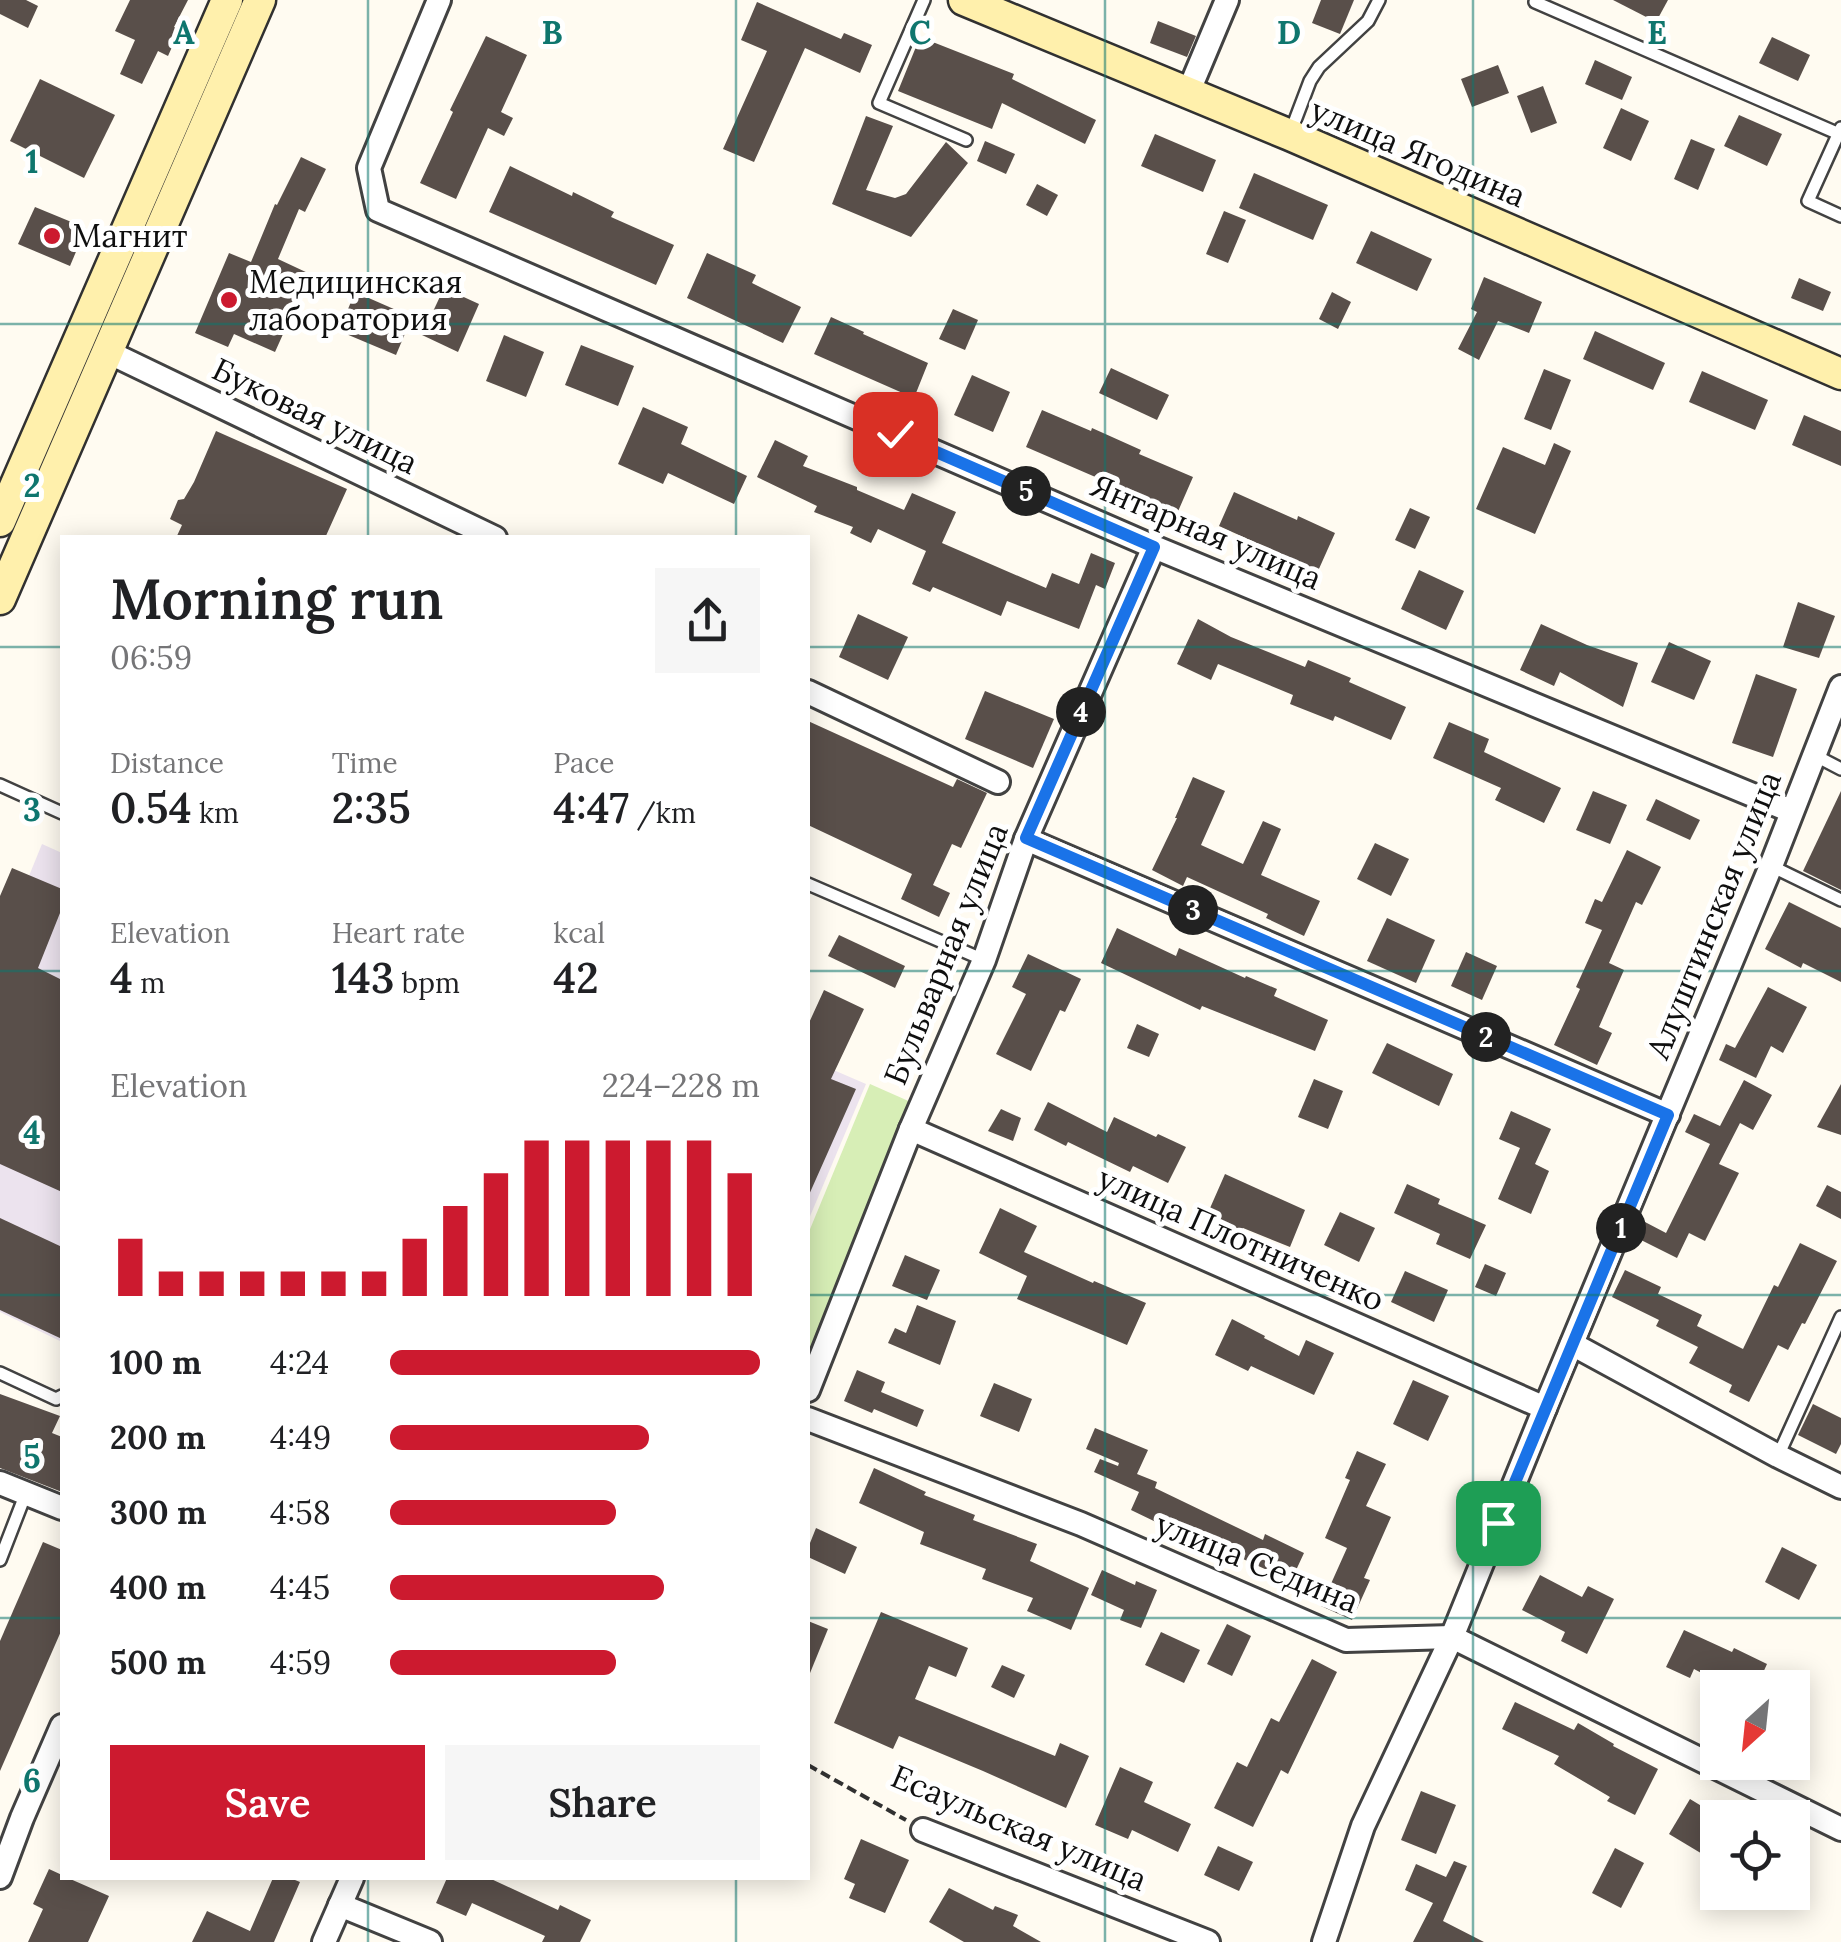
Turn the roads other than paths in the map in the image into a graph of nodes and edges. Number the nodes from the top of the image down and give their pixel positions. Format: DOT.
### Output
graph roads {
  1 [pos="227,0"];
  2 [pos="260,0"];
  3 [pos="439,0"];
  4 [pos="924,0"];
  5 [pos="964,0"];
  6 [pos="1226,0"];
  7 [pos="1379,0"];
  8 [pos="1534,1"];
  9 [pos="1188,93"];
  10 [pos="1840,131"];
  11 [pos="1290,135"];
  12 [pos="966,140"];
  13 [pos="1841,216"];
  14 [pos="108,352"];
  15 [pos="1841,374"];
  16 [pos="0,521"];
  17 [pos="487,535"];
  18 [pos="1154,547"];
  19 [pos="0,599"];
  20 [pos="810,693"];
  21 [pos="1839,701"];
  22 [pos="1814,755"];
  23 [pos="1841,768"];
  24 [pos="998,782"];
  25 [pos="0,785"];
  26 [pos="1791,811"];
  27 [pos="60,812"];
  28 [pos="1026,838"];
  29 [pos="1770,866"];
  30 [pos="810,885"];
  31 [pos="1841,900"];
  32 [pos="984,960"];
  33 [pos="1668,1115"];
  34 [pos="911,1129"];
  35 [pos="1841,1317"];
  36 [pos="1572,1344"];
  37 [pos="0,1373"];
  38 [pos="810,1385"];
  39 [pos="60,1397"];
  40 [pos="1544,1408"];
  41 [pos="810,1420"];
  42 [pos="1778,1456"];
  43 [pos="0,1483"];
  44 [pos="1841,1487"];
  45 [pos="26,1494"];
  46 [pos="60,1507"];
  47 [pos="0,1560"];
  48 [pos="1452,1638"];
  49 [pos="60,1731"];
  50 [pos="1841,1829"];
  51 [pos="923,1830"];
  52 [pos="0,1877"];
  53 [pos="351,1880"];
  54 [pos="340,1905"];
  55 [pos="324,1942"];
  56 [pos="430,1942"];
  57 [pos="1208,1942"];
  58 [pos="1324,1942"];
  1 -- 16 [label="main road"];
  2 -- 14 [label="main road"];
  3 -- 18 [label="street, Янтарная улица"];
  4 -- 12 [label="lane"];
  5 -- 9 [label="main road, улица Ягодина"];
  6 -- 9 [label="street"];
  7 -- 11 [label="lane"];
  8 -- 10 [label="lane"];
  9 -- 11 [label="main road, улица Ягодина"];
  10 -- 13 [label="lane"];
  11 -- 15 [label="main road, улица Ягодина"];
  14 -- 17 [label="street, Буковая улица"];
  14 -- 19 [label="main road"];
  18 -- 26 [label="street, Янтарная улица"];
  18 -- 28 [label="street, Бульварная улица"];
  20 -- 24 [label="street"];
  21 -- 22 [label="street, Алуштинская улица"];
  22 -- 23 [label="lane"];
  22 -- 26 [label="street, Алуштинская улица"];
  25 -- 27 [label="lane"];
  26 -- 29 [label="street, Алуштинская улица"];
  28 -- 32 [label="street, Бульварная улица"];
  28 -- 33 [label="street"];
  29 -- 31 [label="lane"];
  29 -- 33 [label="street, Алуштинская улица"];
  30 -- 32 [label="lane"];
  32 -- 34 [label="street, Бульварная улица"];
  33 -- 36 [label="street, Алуштинская улица"];
  34 -- 38 [label="street, Бульварная улица"];
  34 -- 40 [label="street, улица Плотниченко"];
  35 -- 42 [label="lane"];
  36 -- 40 [label="street, Алуштинская улица"];
  36 -- 42 [label="street"];
  37 -- 39 [label="lane"];
  40 -- 48 [label="street, Алуштинская улица"];
  41 -- 48 [label="street, улица Седина"];
  42 -- 44 [label="street"];
  43 -- 45 [label="street"];
  45 -- 46 [label="street"];
  45 -- 47 [label="lane"];
  48 -- 50 [label="street, улица Седина"];
  48 -- 58 [label="street, Алуштинская улица"];
  49 -- 52 [label="street"];
  51 -- 57 [label="street, Есаульская улица"];
  53 -- 54 [label="street"];
  54 -- 55 [label="street"];
  54 -- 56 [label="street"];
}
